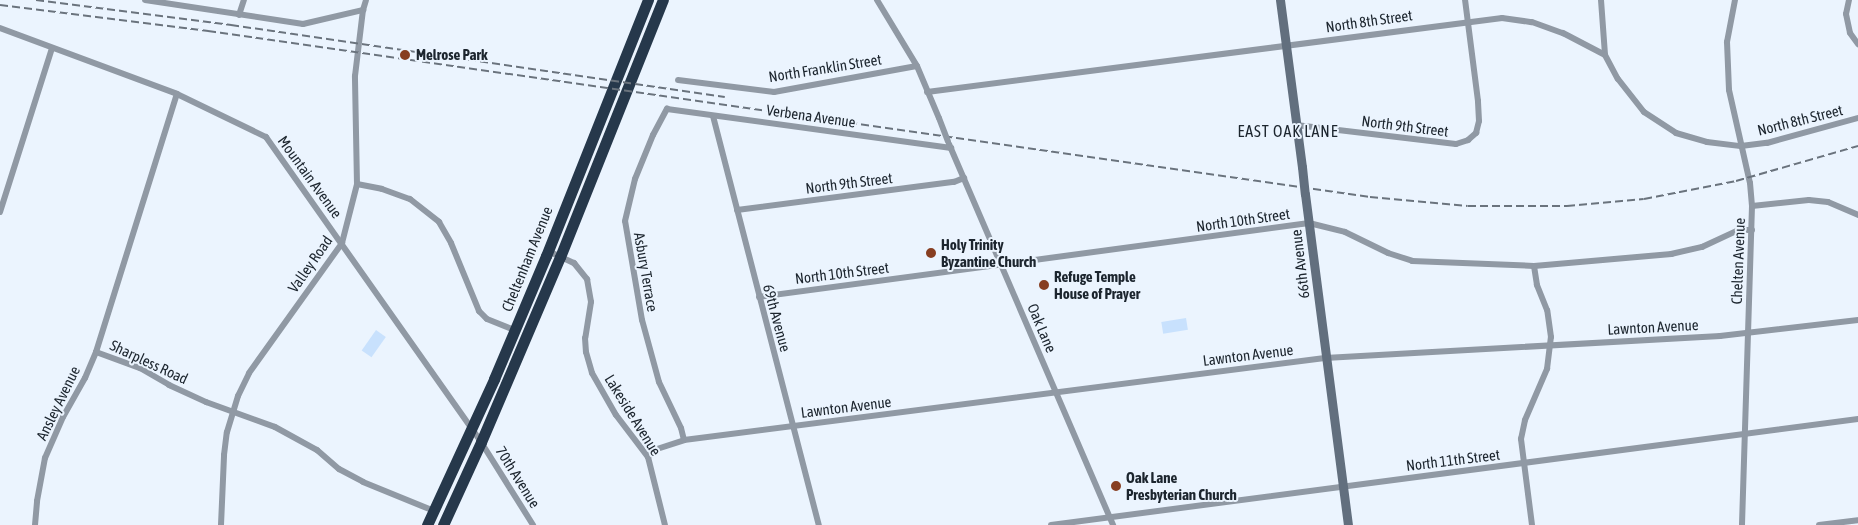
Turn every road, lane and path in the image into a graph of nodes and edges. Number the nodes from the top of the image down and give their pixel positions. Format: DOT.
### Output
graph roads {
  1 [pos="149,0"];
  2 [pos="244,0"];
  3 [pos="366,0"];
  4 [pos="648,0"];
  5 [pos="663,0"];
  6 [pos="877,0"];
  7 [pos="1280,0"];
  8 [pos="1465,0"];
  9 [pos="1601,0"];
  10 [pos="1735,0"];
  11 [pos="1849,0"];
  12 [pos="363,10"];
  13 [pos="239,15"];
  14 [pos="1468,21"];
  15 [pos="0,28"];
  16 [pos="1858,44"];
  17 [pos="1286,45"];
  18 [pos="52,48"];
  19 [pos="1605,55"];
  20 [pos="917,66"];
  21 [pos="678,80"];
  22 [pos="928,92"];
  23 [pos="177,94"];
  24 [pos="667,109"];
  25 [pos="713,116"];
  26 [pos="1858,118"];
  27 [pos="1296,125"];
  28 [pos="949,144"];
  29 [pos="1741,146"];
  30 [pos="964,178"];
  31 [pos="357,184"];
  32 [pos="1752,206"];
  33 [pos="737,210"];
  34 [pos="0,212"];
  35 [pos="1858,215"];
  36 [pos="1309,223"];
  37 [pos="1752,230"];
  38 [pos="342,243"];
  39 [pos="548,251"];
  40 [pos="560,257"];
  41 [pos="1001,265"];
  42 [pos="1534,266"];
  43 [pos="758,297"];
  44 [pos="1858,320"];
  45 [pos="514,330"];
  46 [pos="1748,334"];
  47 [pos="1550,346"];
  48 [pos="96,352"];
  49 [pos="1325,358"];
  50 [pos="1056,392"];
  51 [pos="233,412"];
  52 [pos="1858,419"];
  53 [pos="793,426"];
  54 [pos="472,428"];
  55 [pos="1746,433"];
  56 [pos="684,440"];
  57 [pos="482,442"];
  58 [pos="648,457"];
  59 [pos="1524,464"];
  60 [pos="1342,487"];
  61 [pos="434,511"];
  62 [pos="1110,518"];
  63 [pos="1858,520"];
  64 [pos="35,525"];
  65 [pos="221,525"];
  66 [pos="427,525"];
  67 [pos="443,525"];
  68 [pos="532,525"];
  69 [pos="665,525"];
  70 [pos="818,525"];
  71 [pos="1051,525"];
  72 [pos="1113,525"];
  73 [pos="1348,525"];
  74 [pos="1532,525"];
  75 [pos="1742,525"];
  76 [pos="1818,525"];
  1 -- 13 [label="street"];
  2 -- 13 [label="street"];
  3 -- 12 [label="street, Valley Road"];
  4 -- 39 [label="highway, Cheltenham Avenue"];
  5 -- 40 [label="highway, Cheltenham Avenue"];
  6 -- 20 [label="street"];
  7 -- 17 [label="street, 66th Avenue"];
  8 -- 14 [label="street"];
  9 -- 19 [label="street"];
  10 -- 29 [label="street, Chelten Avenue"];
  11 -- 16 [label="street"];
  12 -- 13 [label="street"];
  12 -- 31 [label="street, Valley Road"];
  14 -- 17 [label="street, North 8th Street"];
  14 -- 19 [label="street, North 8th Street"];
  14 -- 27 [label="street, North 9th Street"];
  15 -- 18 [label="street, Mountain Avenue"];
  17 -- 22 [label="street, North 8th Street"];
  17 -- 27 [label="street, 66th Avenue"];
  18 -- 23 [label="street, Mountain Avenue"];
  18 -- 34 [label="street"];
  19 -- 29 [label="street, North 8th Street"];
  20 -- 21 [label="street, North Franklin Street"];
  20 -- 22 [label="street"];
  22 -- 28 [label="street, Oak Lane, bridge"];
  23 -- 38 [label="street, Mountain Avenue"];
  23 -- 48 [label="street, Sharpless Road"];
  24 -- 25 [label="street, Verbena Avenue"];
  24 -- 56 [label="street, Asbury Terrace"];
  25 -- 28 [label="street, Verbena Avenue"];
  25 -- 33 [label="street, 69th Avenue"];
  26 -- 29 [label="street, North 8th Street"];
  27 -- 36 [label="street, 66th Avenue, bridge"];
  28 -- 30 [label="street, Oak Lane"];
  29 -- 32 [label="street, Chelten Avenue"];
  30 -- 33 [label="street, North 9th Street"];
  30 -- 41 [label="street, Oak Lane"];
  31 -- 38 [label="street, Valley Road"];
  31 -- 45 [label="street"];
  32 -- 35 [label="street"];
  32 -- 37 [label="street, Chelten Avenue"];
  33 -- 43 [label="street, 69th Avenue"];
  36 -- 41 [label="street, North 10th Street"];
  36 -- 42 [label="street, North 10th Street"];
  36 -- 49 [label="street, 66th Avenue"];
  37 -- 42 [label="street, North 10th Street"];
  37 -- 46 [label="street, Chelten Avenue"];
  38 -- 51 [label="street, Valley Road"];
  38 -- 54 [label="street, Mountain Avenue"];
  39 -- 40 [label="street, Lakeside Avenue"];
  39 -- 45 [label="highway, Cheltenham Avenue"];
  40 -- 57 [label="highway, Cheltenham Avenue"];
  40 -- 58 [label="street, Lakeside Avenue"];
  41 -- 43 [label="street, North 10th Street"];
  41 -- 50 [label="street, Oak Lane"];
  42 -- 47 [label="street"];
  43 -- 53 [label="street, 69th Avenue"];
  44 -- 46 [label="street, Lawnton Avenue"];
  45 -- 54 [label="highway, Cheltenham Avenue"];
  46 -- 47 [label="street, Lawnton Avenue"];
  46 -- 55 [label="street, Chelten Avenue"];
  47 -- 49 [label="street, Lawnton Avenue"];
  47 -- 59 [label="street"];
  48 -- 51 [label="street, Sharpless Road"];
  48 -- 64 [label="street, Ansley Avenue"];
  49 -- 50 [label="street, Lawnton Avenue"];
  49 -- 60 [label="street, 66th Avenue"];
  50 -- 53 [label="street, Lawnton Avenue"];
  50 -- 62 [label="street, Oak Lane"];
  51 -- 61 [label="street, Sharpless Road"];
  51 -- 65 [label="street, Valley Road"];
  52 -- 55 [label="street, North 11th Street"];
  53 -- 56 [label="street, Lawnton Avenue"];
  53 -- 70 [label="street, 69th Avenue"];
  54 -- 57 [label="street, Mountain Avenue"];
  54 -- 61 [label="highway, Cheltenham Avenue"];
  55 -- 59 [label="street, North 11th Street"];
  55 -- 75 [label="street, Chelten Avenue"];
  56 -- 58 [label="street, Lawnton Avenue"];
  57 -- 67 [label="highway, Cheltenham Avenue"];
  57 -- 68 [label="street, 70th Avenue"];
  58 -- 69 [label="street, Lakeside Avenue"];
  59 -- 60 [label="street, North 11th Street"];
  59 -- 74 [label="street"];
  60 -- 62 [label="street, North 11th Street"];
  60 -- 73 [label="street, 66th Avenue"];
  61 -- 66 [label="highway, Cheltenham Avenue"];
  62 -- 71 [label="street, North 11th Street"];
  62 -- 72 [label="street, Oak Lane"];
  63 -- 76 [label="street"];
}
